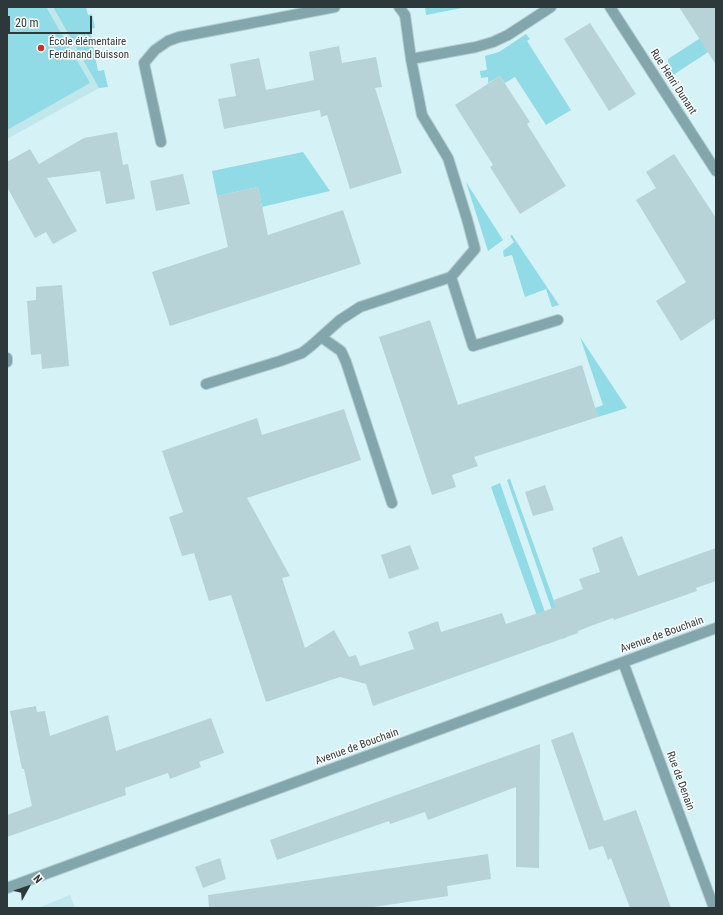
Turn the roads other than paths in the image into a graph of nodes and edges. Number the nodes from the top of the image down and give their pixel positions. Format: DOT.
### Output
graph roads {
  1 [pos="335,7"];
  2 [pos="399,7"];
  3 [pos="551,7"];
  4 [pos="610,7"];
  5 [pos="411,59"];
  6 [pos="161,142"];
  7 [pos="716,171"];
  8 [pos="451,277"];
  9 [pos="558,320"];
  10 [pos="321,337"];
  11 [pos="7,358"];
  12 [pos="7,362"];
  13 [pos="206,384"];
  14 [pos="392,503"];
  15 [pos="716,628"];
  16 [pos="623,662"];
  17 [pos="7,888"];
  18 [pos="714,903"];
  1 -- 6 [label="street"];
  2 -- 5 [label="street"];
  3 -- 5 [label="street"];
  4 -- 7 [label="street, Rue Henri Dunant"];
  5 -- 8 [label="street"];
  8 -- 9 [label="street"];
  8 -- 10 [label="street"];
  10 -- 13 [label="street"];
  10 -- 14 [label="street"];
  11 -- 12 [label="street"];
  15 -- 16 [label="street, Avenue de Bouchain"];
  16 -- 17 [label="street, Avenue de Bouchain"];
  16 -- 18 [label="street, Rue de Denain"];
}
